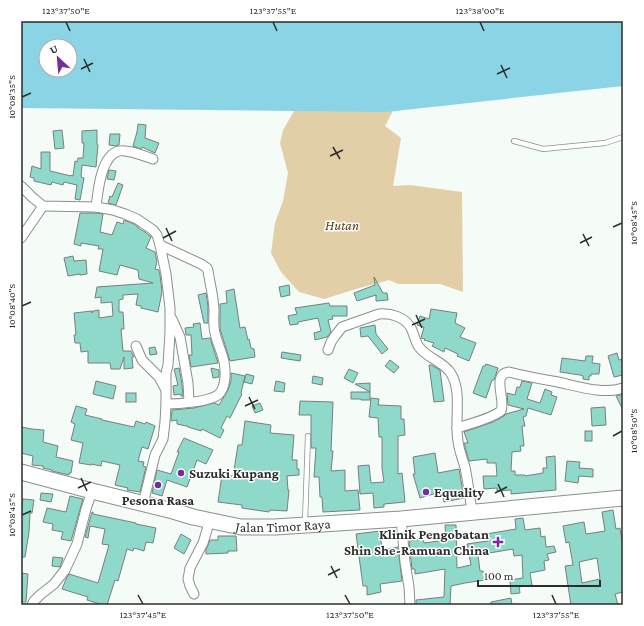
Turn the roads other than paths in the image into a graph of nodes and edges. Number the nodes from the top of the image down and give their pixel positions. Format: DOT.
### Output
graph roads {
  1 [pos="623,138"];
  2 [pos="514,141"];
  3 [pos="153,159"];
  4 [pos="21,186"];
  5 [pos="43,206"];
  6 [pos="96,207"];
  7 [pos="23,232"];
  8 [pos="160,245"];
  9 [pos="170,314"];
  10 [pos="136,346"];
  11 [pos="328,350"];
  12 [pos="623,388"];
  13 [pos="166,389"];
  14 [pos="189,402"];
  15 [pos="166,404"];
  16 [pos="457,428"];
  17 [pos="308,436"];
  18 [pos="21,472"];
  19 [pos="92,491"];
  20 [pos="623,498"];
  21 [pos="143,504"];
  22 [pos="472,512"];
  23 [pos="401,519"];
  24 [pos="210,520"];
  25 [pos="305,526"];
  26 [pos="194,594"];
  27 [pos="32,605"];
  28 [pos="410,605"];
  1 -- 2 [label="lane"];
  3 -- 6 [label="street"];
  4 -- 5 [label="street"];
  5 -- 6 [label="street"];
  5 -- 7 [label="street"];
  6 -- 8 [label="street"];
  8 -- 9 [label="street"];
  8 -- 14 [label="street"];
  9 -- 13 [label="street"];
  9 -- 14 [label="street"];
  10 -- 13 [label="street"];
  11 -- 16 [label="street"];
  12 -- 16 [label="street"];
  13 -- 15 [label="street"];
  14 -- 15 [label="street"];
  15 -- 21 [label="street"];
  16 -- 22 [label="street"];
  17 -- 25 [label="lane"];
  18 -- 19 [label="highway, Jalan Timor Raya"];
  19 -- 21 [label="highway, Jalan Timor Raya"];
  19 -- 27 [label="street"];
  20 -- 22 [label="highway, Jalan Timor Raya"];
  21 -- 24 [label="highway, Jalan Timor Raya"];
  22 -- 23 [label="highway, Jalan Timor Raya"];
  23 -- 25 [label="highway, Jalan Timor Raya"];
  23 -- 28 [label="street"];
  24 -- 25 [label="highway, Jalan Timor Raya"];
  24 -- 26 [label="street"];
}
